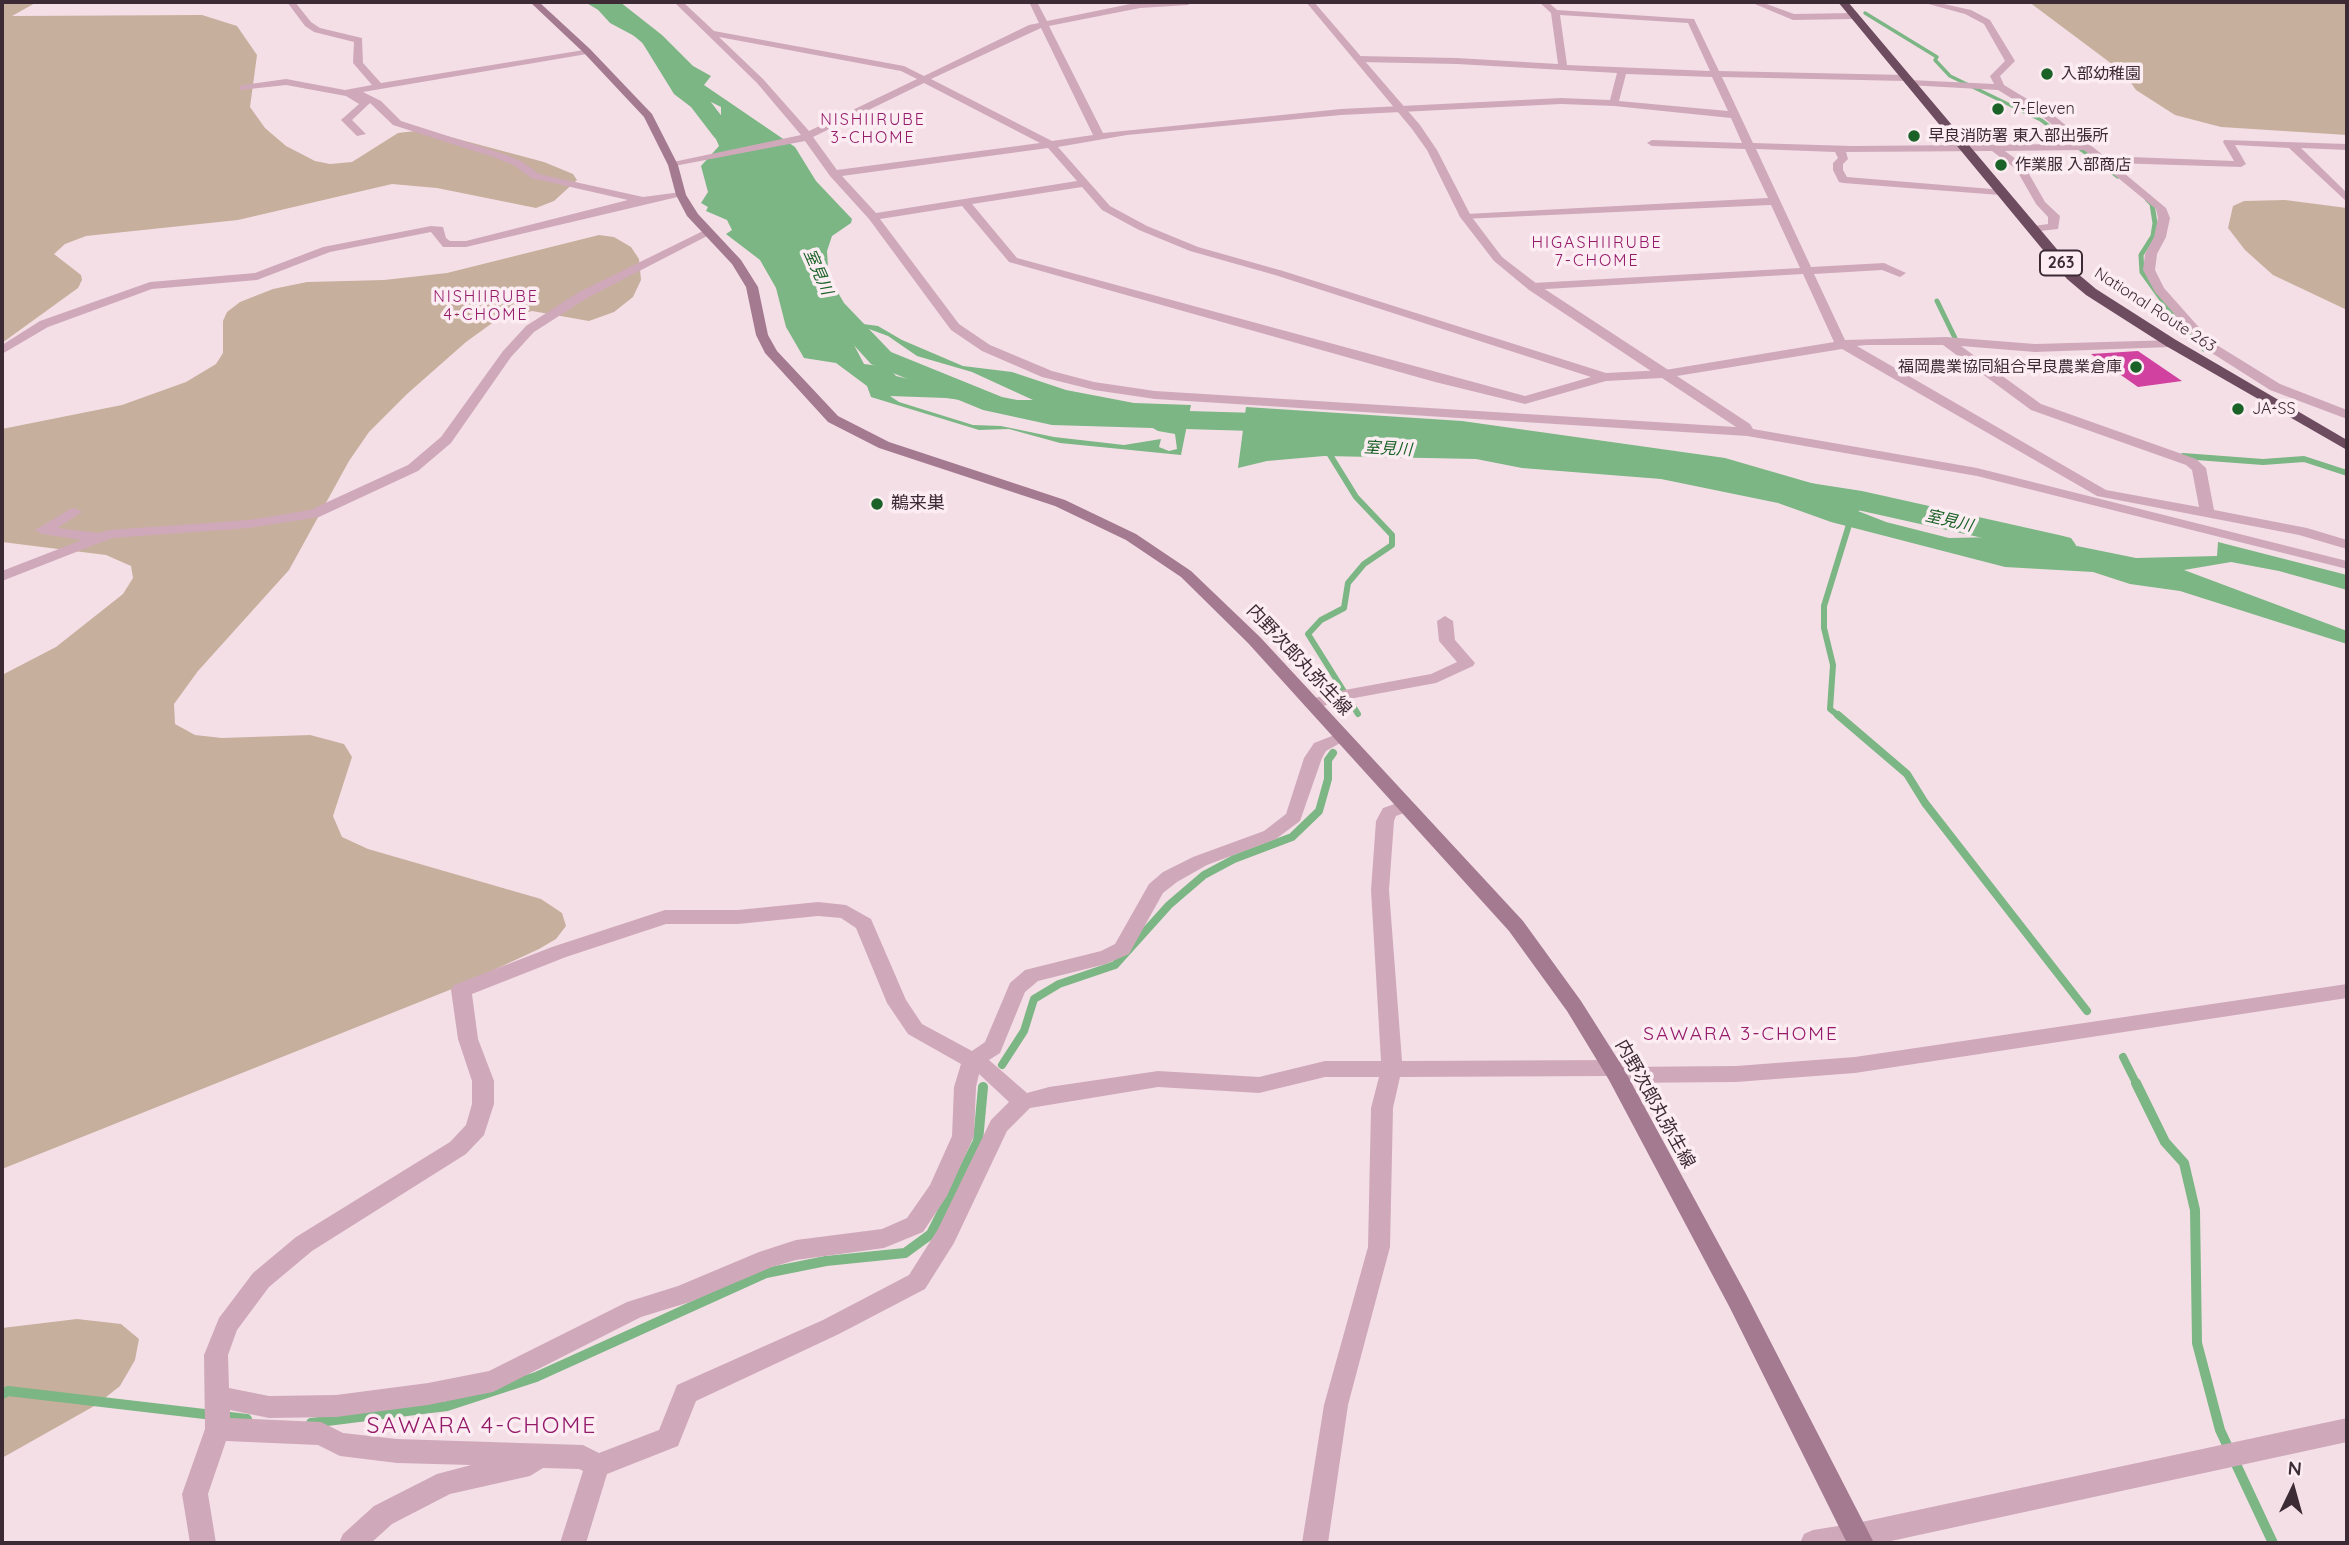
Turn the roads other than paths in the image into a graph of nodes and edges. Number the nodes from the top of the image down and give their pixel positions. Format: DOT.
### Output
graph roads {
  1 [pos="291,2"];
  2 [pos="534,2"];
  3 [pos="678,2"];
  4 [pos="1034,2"];
  5 [pos="1188,2"];
  6 [pos="1310,2"];
  7 [pos="1543,2"];
  8 [pos="1754,2"];
  9 [pos="1843,2"];
  10 [pos="1925,2"];
  11 [pos="1555,12"];
  12 [pos="1853,16"];
  13 [pos="1045,24"];
  14 [pos="714,34"];
  15 [pos="587,51"];
  16 [pos="1358,58"];
  17 [pos="1563,67"];
  18 [pos="1622,71"];
  19 [pos="1716,75"];
  20 [pos="927,79"];
  21 [pos="1908,80"];
  22 [pos="378,86"];
  23 [pos="2000,87"];
  24 [pos="243,89"];
  25 [pos="349,92"];
  26 [pos="1614,103"];
  27 [pos="1402,109"];
  28 [pos="1735,115"];
  29 [pos="361,134"];
  30 [pos="1098,136"];
  31 [pos="804,137"];
  32 [pos="1652,143"];
  33 [pos="1051,145"];
  34 [pos="2292,145"];
  35 [pos="1750,146"];
  36 [pos="2085,147"];
  37 [pos="2347,147"];
  38 [pos="1839,148"];
  39 [pos="1996,149"];
  40 [pos="1965,150"];
  41 [pos="2099,159"];
  42 [pos="678,163"];
  43 [pos="834,174"];
  44 [pos="1086,183"];
  45 [pos="2000,191"];
  46 [pos="681,195"];
  47 [pos="2347,199"];
  48 [pos="643,201"];
  49 [pos="1776,201"];
  50 [pos="964,202"];
  51 [pos="873,217"];
  52 [pos="1466,217"];
  53 [pos="2031,229"];
  54 [pos="707,233"];
  55 [pos="1808,271"];
  56 [pos="1900,273"];
  57 [pos="1533,287"];
  58 [pos="1946,341"];
  59 [pos="1845,344"];
  60 [pos="2174,345"];
  61 [pos="2208,345"];
  62 [pos="2,350"];
  63 [pos="1665,374"];
  64 [pos="1605,377"];
  65 [pos="2347,415"];
  66 [pos="1747,432"];
  67 [pos="2347,446"];
  68 [pos="75,512"];
  69 [pos="2207,513"];
  70 [pos="100,538"];
  71 [pos="2347,545"];
  72 [pos="2347,565"];
  73 [pos="2,576"];
  74 [pos="1445,621"];
  75 [pos="1312,705"];
  76 [pos="1342,737"];
  77 [pos="1406,806"];
  78 [pos="2347,991"];
  79 [pos="972,1062"];
  80 [pos="1392,1068"];
  81 [pos="1615,1071"];
  82 [pos="1023,1102"];
  83 [pos="219,1397"];
  84 [pos="218,1429"];
  85 [pos="2347,1430"];
  86 [pos="538,1455"];
  87 [pos="597,1466"];
  88 [pos="1859,1540"];
  89 [pos="203,1543"];
  90 [pos="352,1543"];
  91 [pos="573,1543"];
  92 [pos="1315,1543"];
  93 [pos="1813,1543"];
  1 -- 22 [label="street"];
  2 -- 15 [label="main road, 内野次郎丸弥生線"];
  3 -- 14 [label="street"];
  4 -- 13 [label="street"];
  5 -- 13 [label="street"];
  6 -- 16 [label="street"];
  7 -- 11 [label="street"];
  8 -- 12 [label="street"];
  9 -- 12 [label="highway, National Route 263 / 263"];
  10 -- 23 [label="street"];
  11 -- 17 [label="street"];
  11 -- 19 [label="street"];
  12 -- 21 [label="highway, National Route 263 / 263"];
  13 -- 20 [label="street"];
  13 -- 30 [label="street"];
  14 -- 20 [label="street"];
  14 -- 31 [label="street"];
  15 -- 22 [label="street"];
  15 -- 42 [label="main road, 内野次郎丸弥生線"];
  16 -- 17 [label="street"];
  16 -- 27 [label="street"];
  17 -- 18 [label="street"];
  18 -- 19 [label="street"];
  18 -- 26 [label="street"];
  19 -- 21 [label="street"];
  19 -- 28 [label="street"];
  20 -- 31 [label="street"];
  20 -- 33 [label="street"];
  21 -- 23 [label="street"];
  21 -- 40 [label="highway, National Route 263 / 263"];
  22 -- 25 [label="street"];
  23 -- 36 [label="street"];
  24 -- 25 [label="street"];
  25 -- 29 [label="street"];
  25 -- 48 [label="street"];
  26 -- 27 [label="street"];
  26 -- 28 [label="street"];
  27 -- 30 [label="street"];
  27 -- 52 [label="street"];
  28 -- 35 [label="street"];
  30 -- 33 [label="street"];
  31 -- 42 [label="street"];
  31 -- 43 [label="street"];
  32 -- 35 [label="street"];
  33 -- 43 [label="street"];
  33 -- 44 [label="street"];
  34 -- 37 [label="street"];
  34 -- 41 [label="street"];
  34 -- 47 [label="street"];
  35 -- 38 [label="street"];
  35 -- 49 [label="street"];
  36 -- 39 [label="street"];
  36 -- 41 [label="street"];
  38 -- 40 [label="street"];
  38 -- 45 [label="street"];
  39 -- 40 [label="street"];
  39 -- 53 [label="street"];
  40 -- 45 [label="highway, National Route 263 / 263"];
  41 -- 61 [label="street"];
  42 -- 46 [label="main road, 内野次郎丸弥生線"];
  43 -- 51 [label="street"];
  44 -- 50 [label="street"];
  44 -- 64 [label="street"];
  45 -- 53 [label="highway, National Route 263 / 263"];
  46 -- 48 [label="street"];
  46 -- 54 [label="main road, 内野次郎丸弥生線"];
  48 -- 62 [label="street"];
  49 -- 52 [label="street"];
  49 -- 55 [label="street"];
  50 -- 51 [label="street"];
  50 -- 64 [label="street"];
  51 -- 66 [label="street"];
  52 -- 57 [label="street"];
  53 -- 60 [label="highway, National Route 263 / 263"];
  54 -- 70 [label="street"];
  54 -- 75 [label="main road, 内野次郎丸弥生線"];
  55 -- 56 [label="street"];
  55 -- 57 [label="street"];
  55 -- 59 [label="street"];
  57 -- 63 [label="street"];
  58 -- 59 [label="street"];
  58 -- 60 [label="street"];
  58 -- 69 [label="street"];
  59 -- 63 [label="street"];
  59 -- 69 [label="street"];
  60 -- 61 [label="street"];
  60 -- 67 [label="highway, National Route 263 / 263"];
  61 -- 65 [label="street"];
  63 -- 64 [label="street"];
  63 -- 66 [label="street"];
  66 -- 72 [label="street"];
  68 -- 70 [label="street"];
  69 -- 71 [label="street"];
  70 -- 73 [label="street"];
  74 -- 75 [label="street"];
  75 -- 76 [label="main road, 内野次郎丸弥生線"];
  76 -- 77 [label="main road, 内野次郎丸弥生線"];
  76 -- 79 [label="street"];
  77 -- 80 [label="street"];
  77 -- 81 [label="main road, 内野次郎丸弥生線"];
  78 -- 81 [label="street"];
  79 -- 82 [label="street"];
  79 -- 83 [label="street"];
  79 -- 83 [label="street"];
  80 -- 81 [label="street"];
  80 -- 82 [label="street"];
  80 -- 92 [label="street"];
  81 -- 88 [label="main road, 内野次郎丸弥生線"];
  82 -- 87 [label="street"];
  83 -- 84 [label="street"];
  84 -- 86 [label="street"];
  84 -- 89 [label="street"];
  85 -- 88 [label="street"];
  86 -- 87 [label="street"];
  86 -- 90 [label="street"];
  87 -- 91 [label="street"];
  88 -- 93 [label="street"];
}
